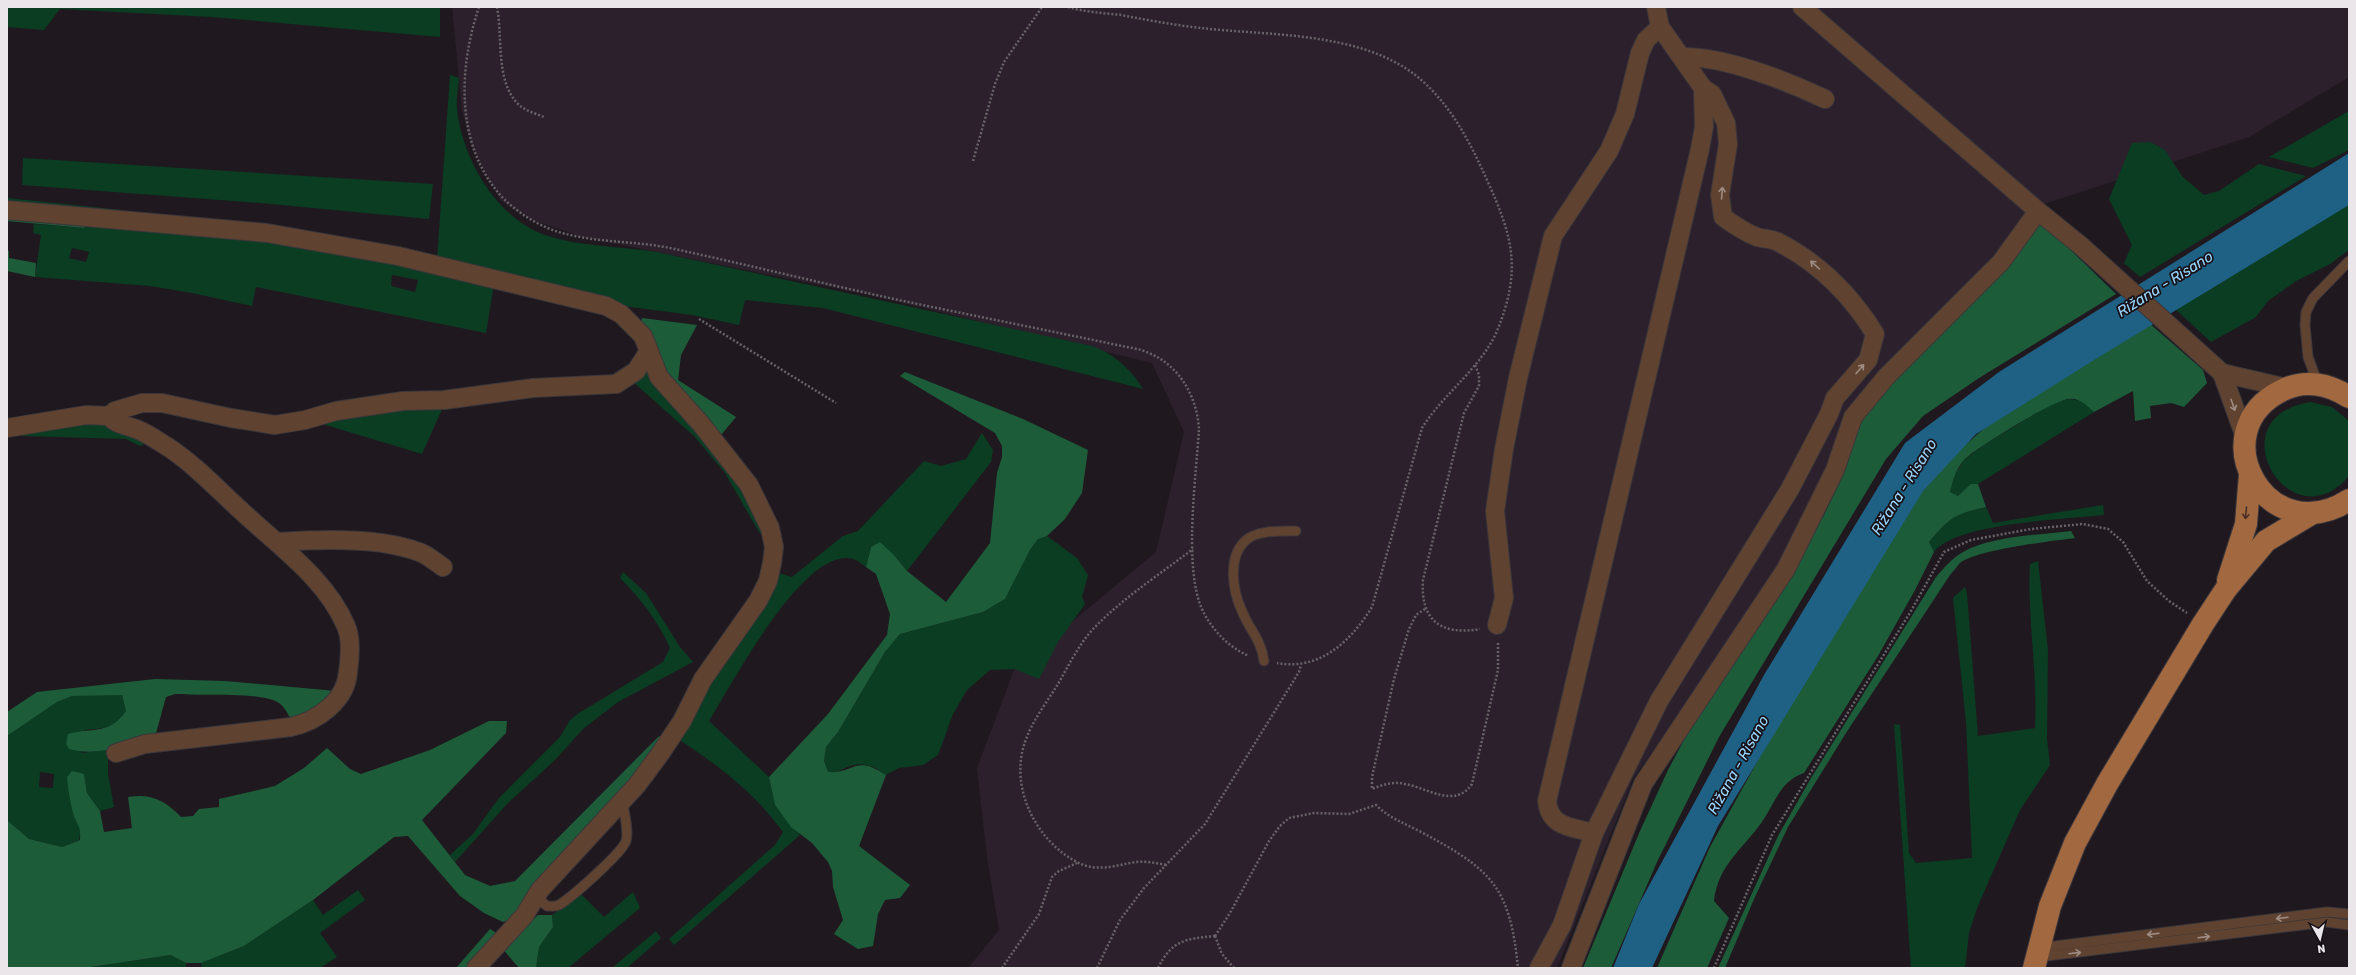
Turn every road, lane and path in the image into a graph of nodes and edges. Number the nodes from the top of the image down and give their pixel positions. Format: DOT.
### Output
graph roads {
  1 [pos="479,7"];
  2 [pos="497,7"];
  3 [pos="1042,7"];
  4 [pos="1068,7"];
  5 [pos="1656,7"];
  6 [pos="1802,7"];
  7 [pos="1660,27"];
  8 [pos="1691,61"];
  9 [pos="1703,88"];
  10 [pos="1825,99"];
  11 [pos="544,117"];
  12 [pos="973,161"];
  13 [pos="7,210"];
  14 [pos="2038,211"];
  15 [pos="2349,261"];
  16 [pos="699,319"];
  17 [pos="649,352"];
  18 [pos="1475,365"];
  19 [pos="2218,369"];
  20 [pos="2318,384"];
  21 [pos="2287,388"];
  22 [pos="2346,392"];
  23 [pos="836,403"];
  24 [pos="110,416"];
  25 [pos="7,428"];
  26 [pos="2246,437"];
  27 [pos="2250,474"];
  28 [pos="2346,505"];
  29 [pos="2311,514"];
  30 [pos="1296,531"];
  31 [pos="278,542"];
  32 [pos="1193,549"];
  33 [pos="443,567"];
  34 [pos="2226,589"];
  35 [pos="1425,609"];
  36 [pos="2203,624"];
  37 [pos="1497,625"];
  38 [pos="1264,661"];
  39 [pos="1301,665"];
  40 [pos="116,753"];
  41 [pos="622,801"];
  42 [pos="1594,833"];
  43 [pos="1078,863"];
  44 [pos="1166,865"];
  45 [pos="536,897"];
  46 [pos="2349,914"];
  47 [pos="2349,925"];
  48 [pos="1215,936"];
  49 [pos="2036,958"];
  50 [pos="476,968"];
  51 [pos="1002,968"];
  52 [pos="1097,968"];
  53 [pos="1158,968"];
  54 [pos="1234,968"];
  55 [pos="1518,968"];
  56 [pos="1539,968"];
  57 [pos="1571,968"];
  58 [pos="1714,968"];
  1 -- 32 [label="path"];
  2 -- 11 [label="path"];
  3 -- 12 [label="path"];
  4 -- 18 [label="path"];
  5 -- 7 [label="street"];
  6 -- 14 [label="street"];
  7 -- 8 [label="street"];
  7 -- 37 [label="street"];
  8 -- 9 [label="street"];
  8 -- 10 [label="street"];
  9 -- 42 [label="street"];
  42 -- 9 [label="street, one-way"];
  13 -- 17 [label="street"];
  14 -- 19 [label="street"];
  14 -- 57 [label="street"];
  15 -- 20 [label="lane"];
  16 -- 23 [label="path"];
  17 -- 24 [label="street"];
  17 -- 41 [label="street"];
  18 -- 35 [label="path"];
  18 -- 39 [label="path"];
  19 -- 21 [label="street"];
  19 -- 26 [label="street, one-way"];
  20 -- 21 [label="main road"];
  20 -- 22 [label="main road"];
  21 -- 26 [label="main road"];
  24 -- 25 [label="street"];
  24 -- 31 [label="street"];
  26 -- 27 [label="main road"];
  27 -- 29 [label="main road"];
  27 -- 34 [label="main road, one-way"];
  28 -- 29 [label="main road"];
  29 -- 34 [label="main road"];
  30 -- 38 [label="lane"];
  31 -- 33 [label="street"];
  31 -- 40 [label="street"];
  32 -- 38 [label="path"];
  32 -- 43 [label="path"];
  34 -- 36 [label="main road"];
  35 -- 37 [label="path"];
  35 -- 37 [label="path"];
  36 -- 49 [label="main road"];
  36 -- 58 [label="path"];
  38 -- 39 [label="path"];
  39 -- 44 [label="path"];
  41 -- 45 [label="street"];
  41 -- 45 [label="lane"];
  42 -- 56 [label="street"];
  43 -- 44 [label="path"];
  43 -- 51 [label="path"];
  44 -- 52 [label="path"];
  45 -- 50 [label="street"];
  46 -- 49 [label="lane, one-way"];
  49 -- 47 [label="lane, one-way"];
  48 -- 53 [label="path"];
  48 -- 54 [label="path"];
  48 -- 55 [label="path"];
}
